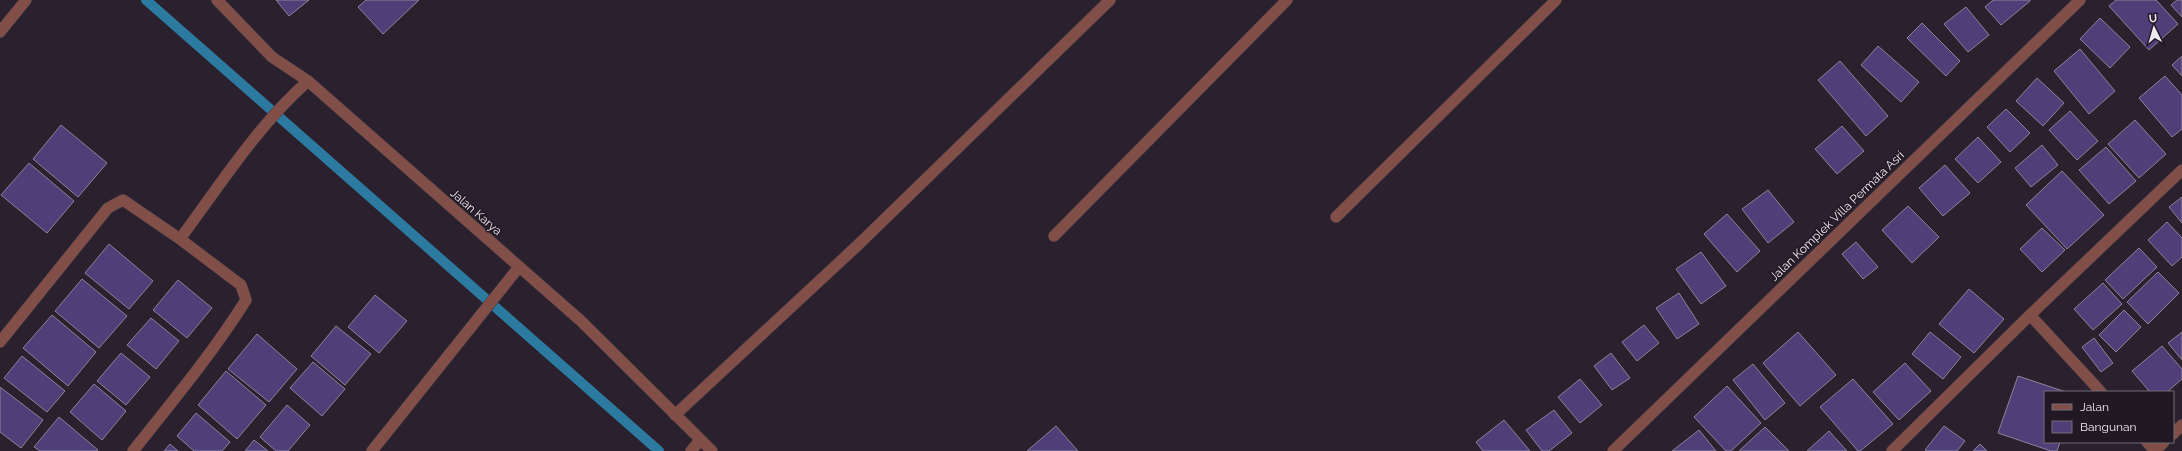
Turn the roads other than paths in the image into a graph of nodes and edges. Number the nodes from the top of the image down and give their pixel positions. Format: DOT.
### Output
graph roads {
  1 [pos="26,0"];
  2 [pos="217,0"];
  3 [pos="1110,0"];
  4 [pos="1287,0"];
  5 [pos="1556,0"];
  6 [pos="2080,0"];
  7 [pos="0,32"];
  8 [pos="308,81"];
  9 [pos="2182,170"];
  10 [pos="1336,217"];
  11 [pos="1054,236"];
  12 [pos="180,239"];
  13 [pos="519,267"];
  14 [pos="2030,315"];
  15 [pos="0,342"];
  16 [pos="2100,391"];
  17 [pos="675,415"];
  18 [pos="2182,425"];
  19 [pos="2174,433"];
  20 [pos="700,440"];
  21 [pos="2148,443"];
  22 [pos="2163,443"];
  23 [pos="133,451"];
  24 [pos="372,451"];
  25 [pos="691,451"];
  26 [pos="712,451"];
  27 [pos="1613,451"];
  28 [pos="1892,451"];
  29 [pos="2155,451"];
  1 -- 7 [label="street"];
  2 -- 8 [label="street, Jalan Karya"];
  3 -- 17 [label="street"];
  4 -- 11 [label="street"];
  5 -- 10 [label="street"];
  6 -- 27 [label="street, Jalan Komplek Villa Permata Asri"];
  8 -- 12 [label="street"];
  8 -- 13 [label="street, Jalan Karya"];
  9 -- 14 [label="street"];
  12 -- 15 [label="street"];
  12 -- 23 [label="street"];
  13 -- 17 [label="street, Jalan Karya"];
  13 -- 24 [label="street"];
  14 -- 16 [label="street"];
  14 -- 28 [label="street"];
  17 -- 20 [label="street, Jalan Karya"];
  18 -- 19 [label="street"];
  20 -- 25 [label="street"];
  20 -- 26 [label="street, Jalan Karya"];
  21 -- 29 [label="street"];
  22 -- 29 [label="street"];
}
